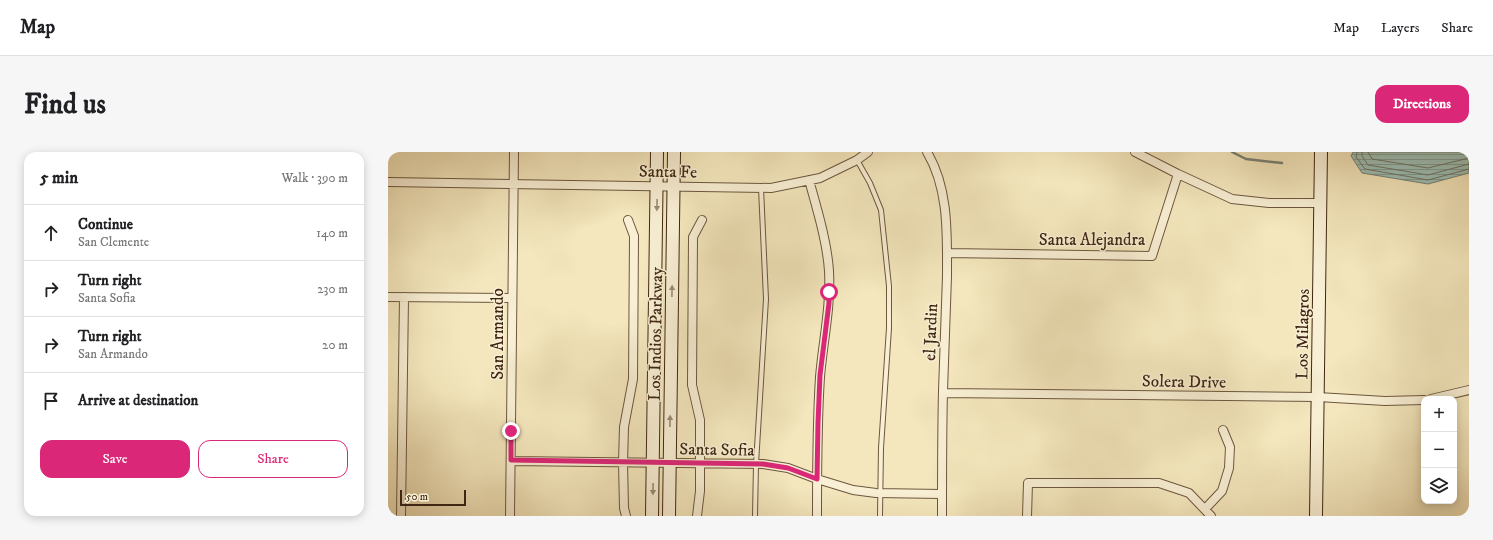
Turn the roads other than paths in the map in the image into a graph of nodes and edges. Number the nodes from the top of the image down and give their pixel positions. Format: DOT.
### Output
graph roads {
  1 [pos="514,152"];
  2 [pos="657,152"];
  3 [pos="674,152"];
  4 [pos="868,152"];
  5 [pos="927,152"];
  6 [pos="1135,152"];
  7 [pos="1320,152"];
  8 [pos="857,160"];
  9 [pos="1178,174"];
  10 [pos="809,180"];
  11 [pos="388,182"];
  12 [pos="512,184"];
  13 [pos="657,186"];
  14 [pos="674,186"];
  15 [pos="761,188"];
  16 [pos="1320,203"];
  17 [pos="628,220"];
  18 [pos="702,220"];
  19 [pos="947,253"];
  20 [pos="388,297"];
  21 [pos="404,297"];
  22 [pos="512,298"];
  23 [pos="1469,390"];
  24 [pos="943,393"];
  25 [pos="1444,396"];
  26 [pos="1318,397"];
  27 [pos="1421,400"];
  28 [pos="1223,430"];
  29 [pos="511,460"];
  30 [pos="623,463"];
  31 [pos="670,463"];
  32 [pos="653,464"];
  33 [pos="700,464"];
  34 [pos="756,464"];
  35 [pos="817,479"];
  36 [pos="880,493"];
  37 [pos="942,494"];
  38 [pos="1205,509"];
  39 [pos="401,516"];
  40 [pos="510,516"];
  41 [pos="626,516"];
  42 [pos="652,516"];
  43 [pos="669,516"];
  44 [pos="697,516"];
  45 [pos="755,516"];
  46 [pos="817,516"];
  47 [pos="880,516"];
  48 [pos="942,516"];
  49 [pos="1027,516"];
  50 [pos="1211,516"];
  51 [pos="1316,516"];
  1 -- 12 [label="street, San Armando"];
  2 -- 13 [label="street, Los Indios Parkway"];
  3 -- 14 [label="street, Los Indios Parkway"];
  4 -- 8 [label="street, Santa Fe"];
  5 -- 19 [label="street, el Jardin"];
  6 -- 9 [label="street"];
  7 -- 16 [label="street, Los Milagros"];
  8 -- 10 [label="street, Santa Fe"];
  8 -- 36 [label="lane"];
  9 -- 16 [label="street"];
  9 -- 19 [label="street, Santa Alejandra"];
  10 -- 15 [label="street, Santa Fe"];
  10 -- 35 [label="street"];
  11 -- 12 [label="street, Santa Fe"];
  12 -- 13 [label="street, Santa Fe"];
  12 -- 22 [label="street, San Armando"];
  13 -- 14 [label="street, Santa Fe"];
  13 -- 32 [label="street, Los Indios Parkway, one-way"];
  14 -- 15 [label="street, Santa Fe"];
  31 -- 14 [label="street, Los Indios Parkway, one-way"];
  15 -- 34 [label="lane"];
  16 -- 26 [label="street, Los Milagros"];
  17 -- 30 [label="street"];
  18 -- 33 [label="street"];
  19 -- 24 [label="street, el Jardin"];
  20 -- 21 [label="street"];
  21 -- 22 [label="street"];
  21 -- 39 [label="street"];
  22 -- 29 [label="street, San Armando"];
  23 -- 25 [label="street"];
  24 -- 26 [label="street, Solera Drive"];
  24 -- 37 [label="street, el Jardin"];
  26 -- 27 [label="street, Solera Drive"];
  26 -- 51 [label="street, Los Milagros"];
  28 -- 38 [label="street"];
  29 -- 30 [label="street, Santa Sofia"];
  29 -- 40 [label="street, San Armando"];
  30 -- 32 [label="street, Santa Sofia"];
  30 -- 41 [label="street"];
  31 -- 32 [label="street, Santa Sofia"];
  31 -- 33 [label="street, Santa Sofia"];
  31 -- 43 [label="street, Los Indios Parkway"];
  32 -- 42 [label="street, Los Indios Parkway, one-way"];
  33 -- 34 [label="street, Santa Sofia"];
  33 -- 44 [label="street"];
  34 -- 35 [label="street, Santa Sofia"];
  34 -- 45 [label="lane"];
  35 -- 36 [label="street, Santa Sofia"];
  35 -- 46 [label="street"];
  36 -- 37 [label="street, Santa Sofia"];
  36 -- 47 [label="lane"];
  37 -- 48 [label="street, el Jardin"];
  38 -- 49 [label="street"];
  38 -- 50 [label="street"];
}
